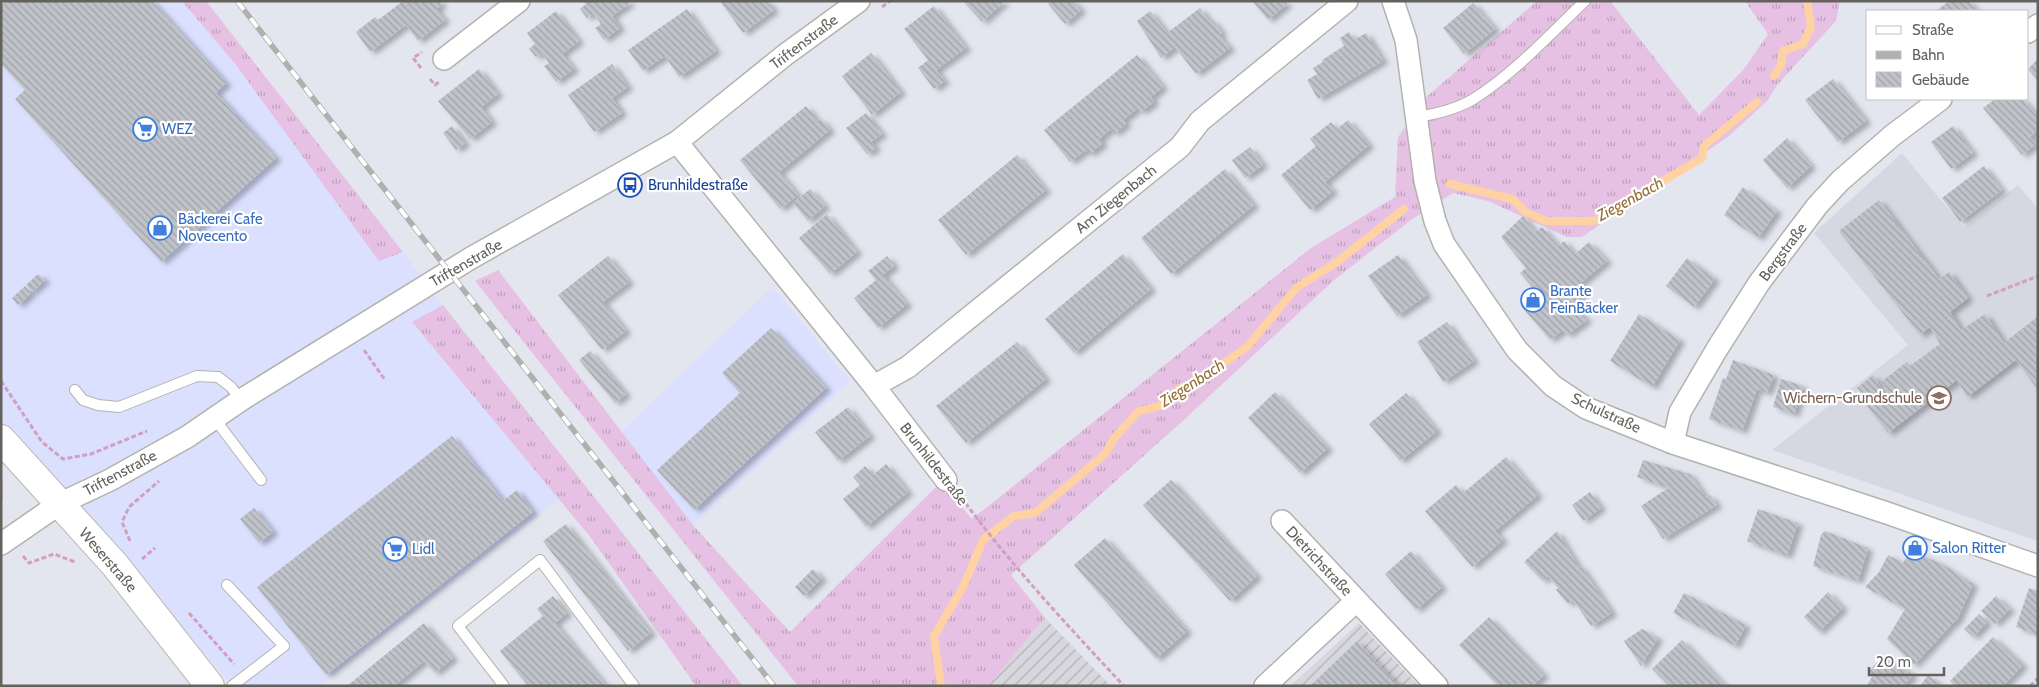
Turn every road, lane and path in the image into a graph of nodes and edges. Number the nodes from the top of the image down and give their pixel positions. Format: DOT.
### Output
graph roads {
  1 [pos="519,1"];
  2 [pos="859,1"];
  3 [pos="1347,1"];
  4 [pos="1393,1"];
  5 [pos="1585,1"];
  6 [pos="444,59"];
  7 [pos="1940,100"];
  8 [pos="1417,117"];
  9 [pos="677,142"];
  10 [pos="2038,276"];
  11 [pos="1987,296"];
  12 [pos="362,346"];
  13 [pos="385,380"];
  14 [pos="1,381"];
  15 [pos="874,386"];
  16 [pos="75,390"];
  17 [pos="241,400"];
  18 [pos="214,418"];
  19 [pos="1,439"];
  20 [pos="1673,443"];
  21 [pos="91,454"];
  22 [pos="1,480"];
  23 [pos="261,480"];
  24 [pos="946,480"];
  25 [pos="1,499"];
  26 [pos="60,504"];
  27 [pos="129,507"];
  28 [pos="1282,521"];
  29 [pos="5,541"];
  30 [pos="131,543"];
  31 [pos="155,548"];
  32 [pos="138,555"];
  33 [pos="142,560"];
  34 [pos="77,563"];
  35 [pos="2038,566"];
  36 [pos="148,567"];
  37 [pos="227,585"];
  38 [pos="1356,601"];
  39 [pos="187,611"];
  40 [pos="245,677"];
  41 [pos="2038,678"];
  42 [pos="210,686"];
  43 [pos="232,686"];
  44 [pos="504,686"];
  45 [pos="634,686"];
  46 [pos="1124,686"];
  47 [pos="1265,686"];
  48 [pos="1437,686"];
  49 [pos="2030,686"];
  1 -- 6 [label="street"];
  2 -- 9 [label="street, Triftenstraße"];
  3 -- 15 [label="street, Am Ziegenbach"];
  4 -- 8 [label="street, Schulstraße"];
  5 -- 8 [label="lane"];
  7 -- 20 [label="street, Bergstraße"];
  8 -- 20 [label="street, Schulstraße"];
  9 -- 15 [label="street, Brunhildestraße"];
  9 -- 17 [label="street, Triftenstraße"];
  10 -- 11 [label="path"];
  12 -- 13 [label="path"];
  14 -- 21 [label="path"];
  15 -- 24 [label="street, Brunhildestraße"];
  16 -- 17 [label="lane"];
  17 -- 18 [label="street, Triftenstraße"];
  18 -- 23 [label="lane"];
  18 -- 26 [label="street, Triftenstraße"];
  19 -- 26 [label="street, Weserstraße"];
  20 -- 35 [label="street, Schulstraße"];
  22 -- 25 [label="path"];
  24 -- 46 [label="path, Brunhildestraße"];
  26 -- 29 [label="street, Triftenstraße"];
  26 -- 42 [label="street, Weserstraße"];
  27 -- 30 [label="path"];
  28 -- 38 [label="street, Dietrichstraße"];
  29 -- 34 [label="path"];
  31 -- 33 [label="path"];
  32 -- 33 [label="path"];
  33 -- 36 [label="path"];
  37 -- 40 [label="lane"];
  38 -- 47 [label="street, Dietrichstraße"];
  38 -- 48 [label="street, Dietrichstraße"];
  39 -- 40 [label="path"];
  40 -- 43 [label="lane"];
  41 -- 49 [label="path"];
  44 -- 45 [label="lane"];
}
